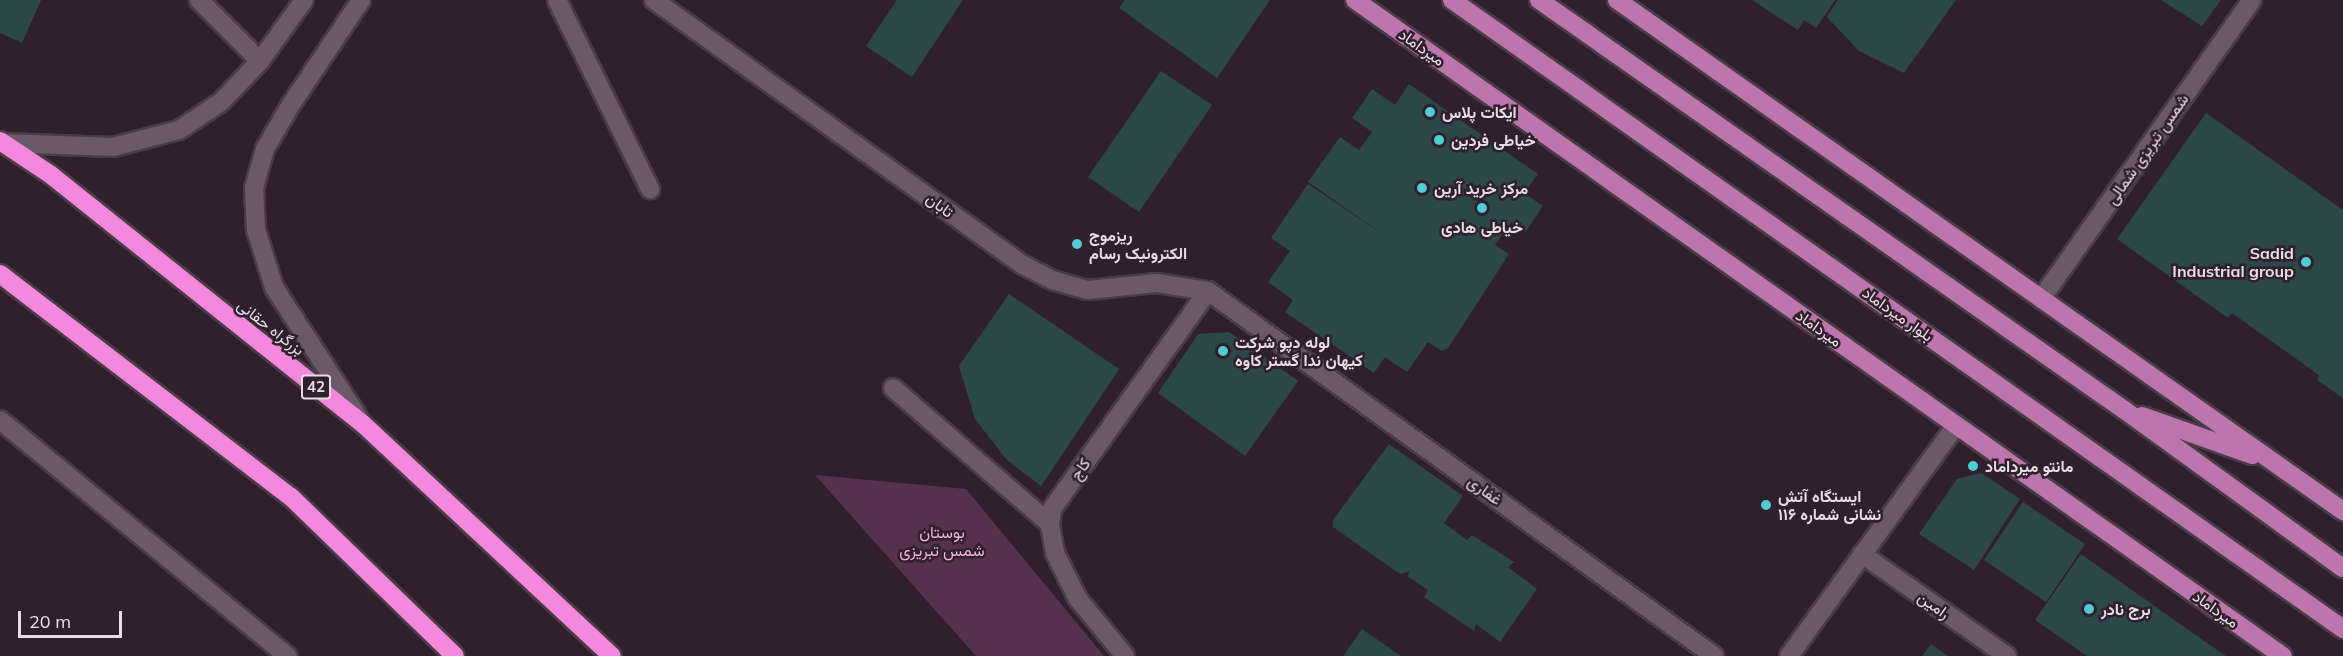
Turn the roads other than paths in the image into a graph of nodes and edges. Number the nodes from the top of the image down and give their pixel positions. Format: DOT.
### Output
graph roads {
  1 [pos="199,0"];
  2 [pos="304,0"];
  3 [pos="361,0"];
  4 [pos="557,0"];
  5 [pos="654,0"];
  6 [pos="1355,0"];
  7 [pos="1452,0"];
  8 [pos="1539,0"];
  9 [pos="1617,0"];
  10 [pos="2252,0"];
  11 [pos="260,61"];
  12 [pos="2,142"];
  13 [pos="650,189"];
  14 [pos="0,274"];
  15 [pos="1208,291"];
  16 [pos="2041,299"];
  17 [pos="1256,323"];
  18 [pos="893,388"];
  19 [pos="2123,409"];
  20 [pos="0,420"];
  21 [pos="363,424"];
  22 [pos="1956,425"];
  23 [pos="2273,462"];
  24 [pos="2343,511"];
  25 [pos="1050,524"];
  26 [pos="1862,554"];
  27 [pos="2343,568"];
  28 [pos="2343,629"];
  29 [pos="287,656"];
  30 [pos="455,656"];
  31 [pos="612,656"];
  32 [pos="1125,656"];
  33 [pos="1714,656"];
  34 [pos="1789,656"];
  35 [pos="2007,656"];
  36 [pos="2283,656"];
  1 -- 11 [label="street"];
  2 -- 11 [label="street"];
  3 -- 21 [label="street"];
  4 -- 13 [label="street"];
  5 -- 15 [label="street, تابان"];
  6 -- 22 [label="main road, میرداماد"];
  7 -- 28 [label="main road, بلوار میرداماد"];
  8 -- 19 [label="main road"];
  9 -- 16 [label="main road"];
  10 -- 16 [label="street, شمس تبریزی شمالی"];
  11 -- 12 [label="street"];
  12 -- 21 [label="highway, بزرگراه حقانی / 42"];
  14 -- 30 [label="highway"];
  15 -- 17 [label="street, تابان"];
  15 -- 25 [label="street, کاج"];
  16 -- 23 [label="main road"];
  17 -- 33 [label="street, غفارى"];
  18 -- 25 [label="street"];
  19 -- 23 [label="main road"];
  19 -- 27 [label="main road"];
  20 -- 29 [label="street"];
  21 -- 31 [label="highway, بزرگراه حقانی / 42"];
  22 -- 26 [label="street"];
  22 -- 36 [label="main road, میرداماد"];
  23 -- 24 [label="main road"];
  25 -- 32 [label="street"];
  26 -- 34 [label="street"];
  26 -- 35 [label="street, رامین"];
}
